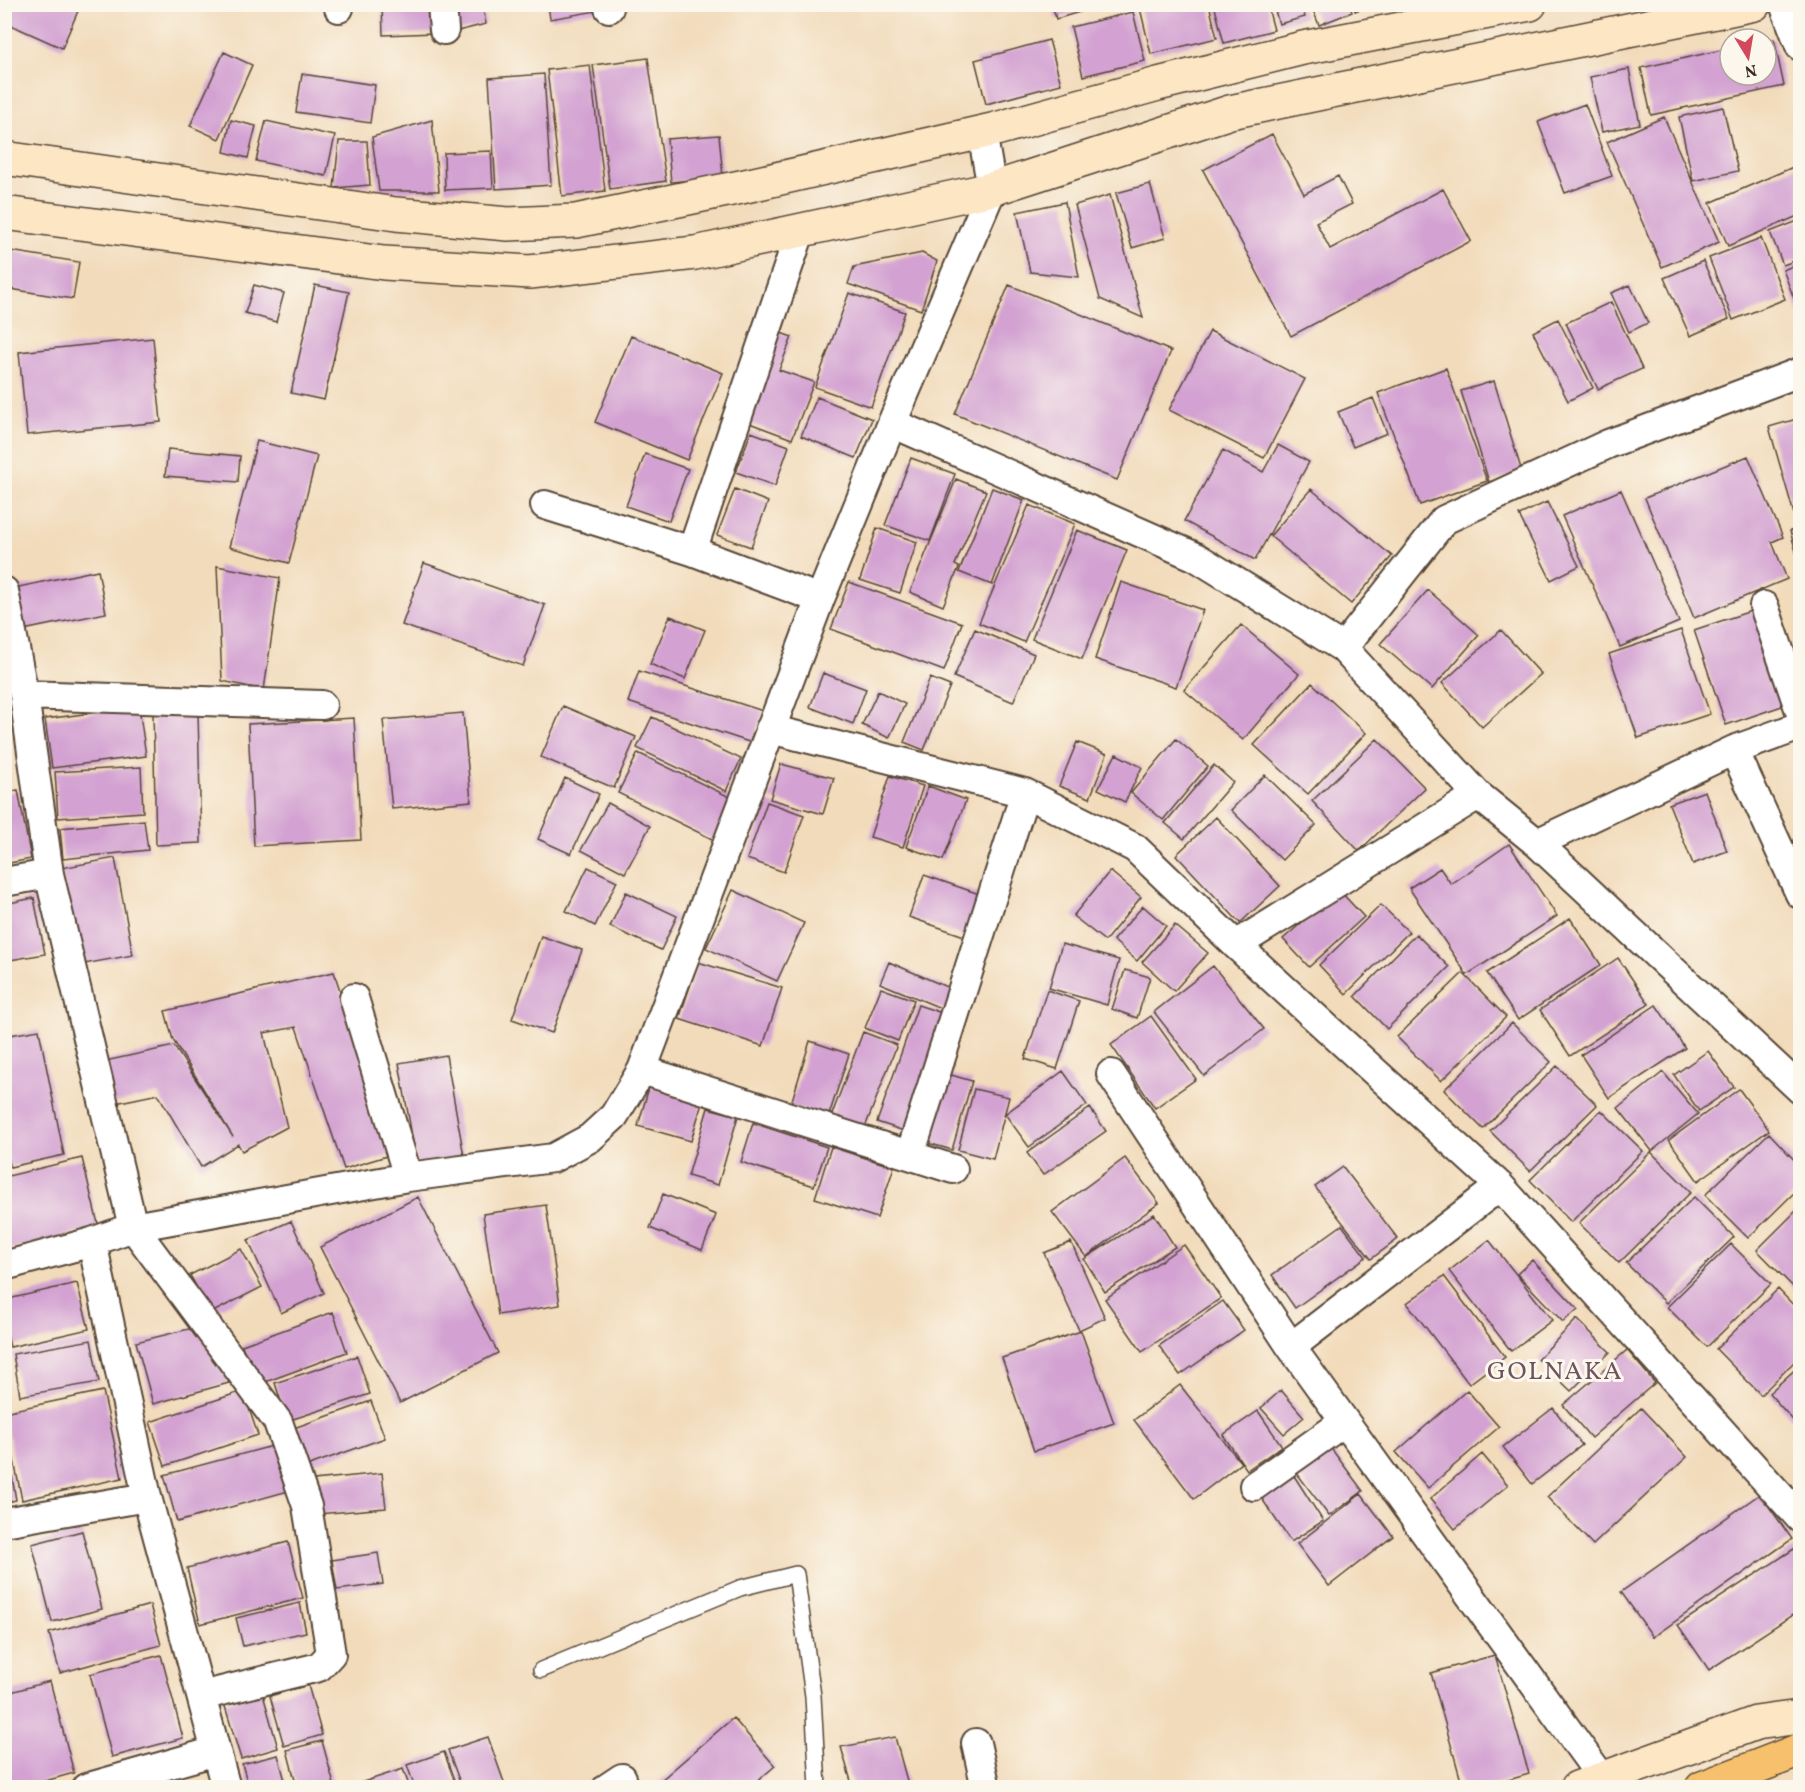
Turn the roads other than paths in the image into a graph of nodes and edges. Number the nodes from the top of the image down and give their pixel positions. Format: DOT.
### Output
graph roads {
  1 [pos="1530,4"];
  2 [pos="1754,4"];
  3 [pos="1784,4"];
  4 [pos="1694,10"];
  5 [pos="1800,46"];
  6 [pos="982,132"];
  7 [pos="4,158"];
  8 [pos="992,189"];
  9 [pos="4,213"];
  10 [pos="800,231"];
  11 [pos="1800,372"];
  12 [pos="892,423"];
  13 [pos="545,505"];
  14 [pos="692,551"];
  15 [pos="4,591"];
  16 [pos="820,598"];
  17 [pos="1764,606"];
  18 [pos="1343,648"];
  19 [pos="24,695"];
  20 [pos="322,705"];
  21 [pos="1800,711"];
  22 [pos="1800,726"];
  23 [pos="770,729"];
  24 [pos="1734,750"];
  25 [pos="1025,793"];
  26 [pos="1478,795"];
  27 [pos="1537,843"];
  28 [pos="49,874"];
  29 [pos="4,882"];
  30 [pos="1800,894"];
  31 [pos="1236,945"];
  32 [pos="354,998"];
  33 [pos="642,1070"];
  34 [pos="1111,1074"];
  35 [pos="1800,1089"];
  36 [pos="910,1155"];
  37 [pos="953,1169"];
  38 [pos="408,1177"];
  39 [pos="1500,1186"];
  40 [pos="133,1227"];
  41 [pos="92,1242"];
  42 [pos="4,1266"];
  43 [pos="1291,1347"];
  44 [pos="1344,1422"];
  45 [pos="1254,1486"];
  46 [pos="147,1497"];
  47 [pos="1800,1518"];
  48 [pos="4,1522"];
  49 [pos="541,1670"];
  50 [pos="201,1696"];
  51 [pos="1800,1717"];
  52 [pos="976,1743"];
  53 [pos="1800,1750"];
  54 [pos="216,1751"];
  55 [pos="1589,1783"];
  56 [pos="86,1788"];
  57 [pos="226,1788"];
  58 [pos="818,1788"];
  59 [pos="986,1788"];
  60 [pos="1702,1788"];
  1 -- 6 [label="street"];
  2 -- 4 [label="street"];
  3 -- 5 [label="street"];
  4 -- 8 [label="street"];
  6 -- 7 [label="street"];
  6 -- 8 [label="street"];
  8 -- 10 [label="street"];
  8 -- 12 [label="street"];
  9 -- 10 [label="street"];
  10 -- 14 [label="street"];
  11 -- 18 [label="street"];
  12 -- 16 [label="street"];
  12 -- 18 [label="street"];
  13 -- 14 [label="street"];
  14 -- 16 [label="street"];
  15 -- 19 [label="street"];
  16 -- 23 [label="street"];
  17 -- 21 [label="street"];
  18 -- 26 [label="street"];
  19 -- 20 [label="street"];
  19 -- 28 [label="street"];
  22 -- 24 [label="street"];
  23 -- 25 [label="street"];
  23 -- 33 [label="street"];
  24 -- 27 [label="street"];
  24 -- 30 [label="street"];
  25 -- 31 [label="street"];
  25 -- 36 [label="street"];
  26 -- 27 [label="street"];
  26 -- 31 [label="street"];
  27 -- 35 [label="street"];
  28 -- 29 [label="street"];
  28 -- 40 [label="street"];
  31 -- 39 [label="street"];
  32 -- 38 [label="street"];
  33 -- 36 [label="street"];
  33 -- 38 [label="street"];
  34 -- 43 [label="street"];
  36 -- 37 [label="street"];
  38 -- 40 [label="street"];
  39 -- 43 [label="street"];
  39 -- 47 [label="street"];
  40 -- 41 [label="street"];
  40 -- 50 [label="street"];
  41 -- 42 [label="street"];
  41 -- 46 [label="street"];
  43 -- 44 [label="street"];
  44 -- 45 [label="street"];
  44 -- 55 [label="street"];
  46 -- 48 [label="street"];
  46 -- 50 [label="street"];
  49 -- 58 [label="lane"];
  50 -- 54 [label="street"];
  51 -- 55 [label="street"];
  52 -- 59 [label="street"];
  53 -- 60 [label="highway"];
  54 -- 56 [label="street"];
  54 -- 57 [label="street"];
}
